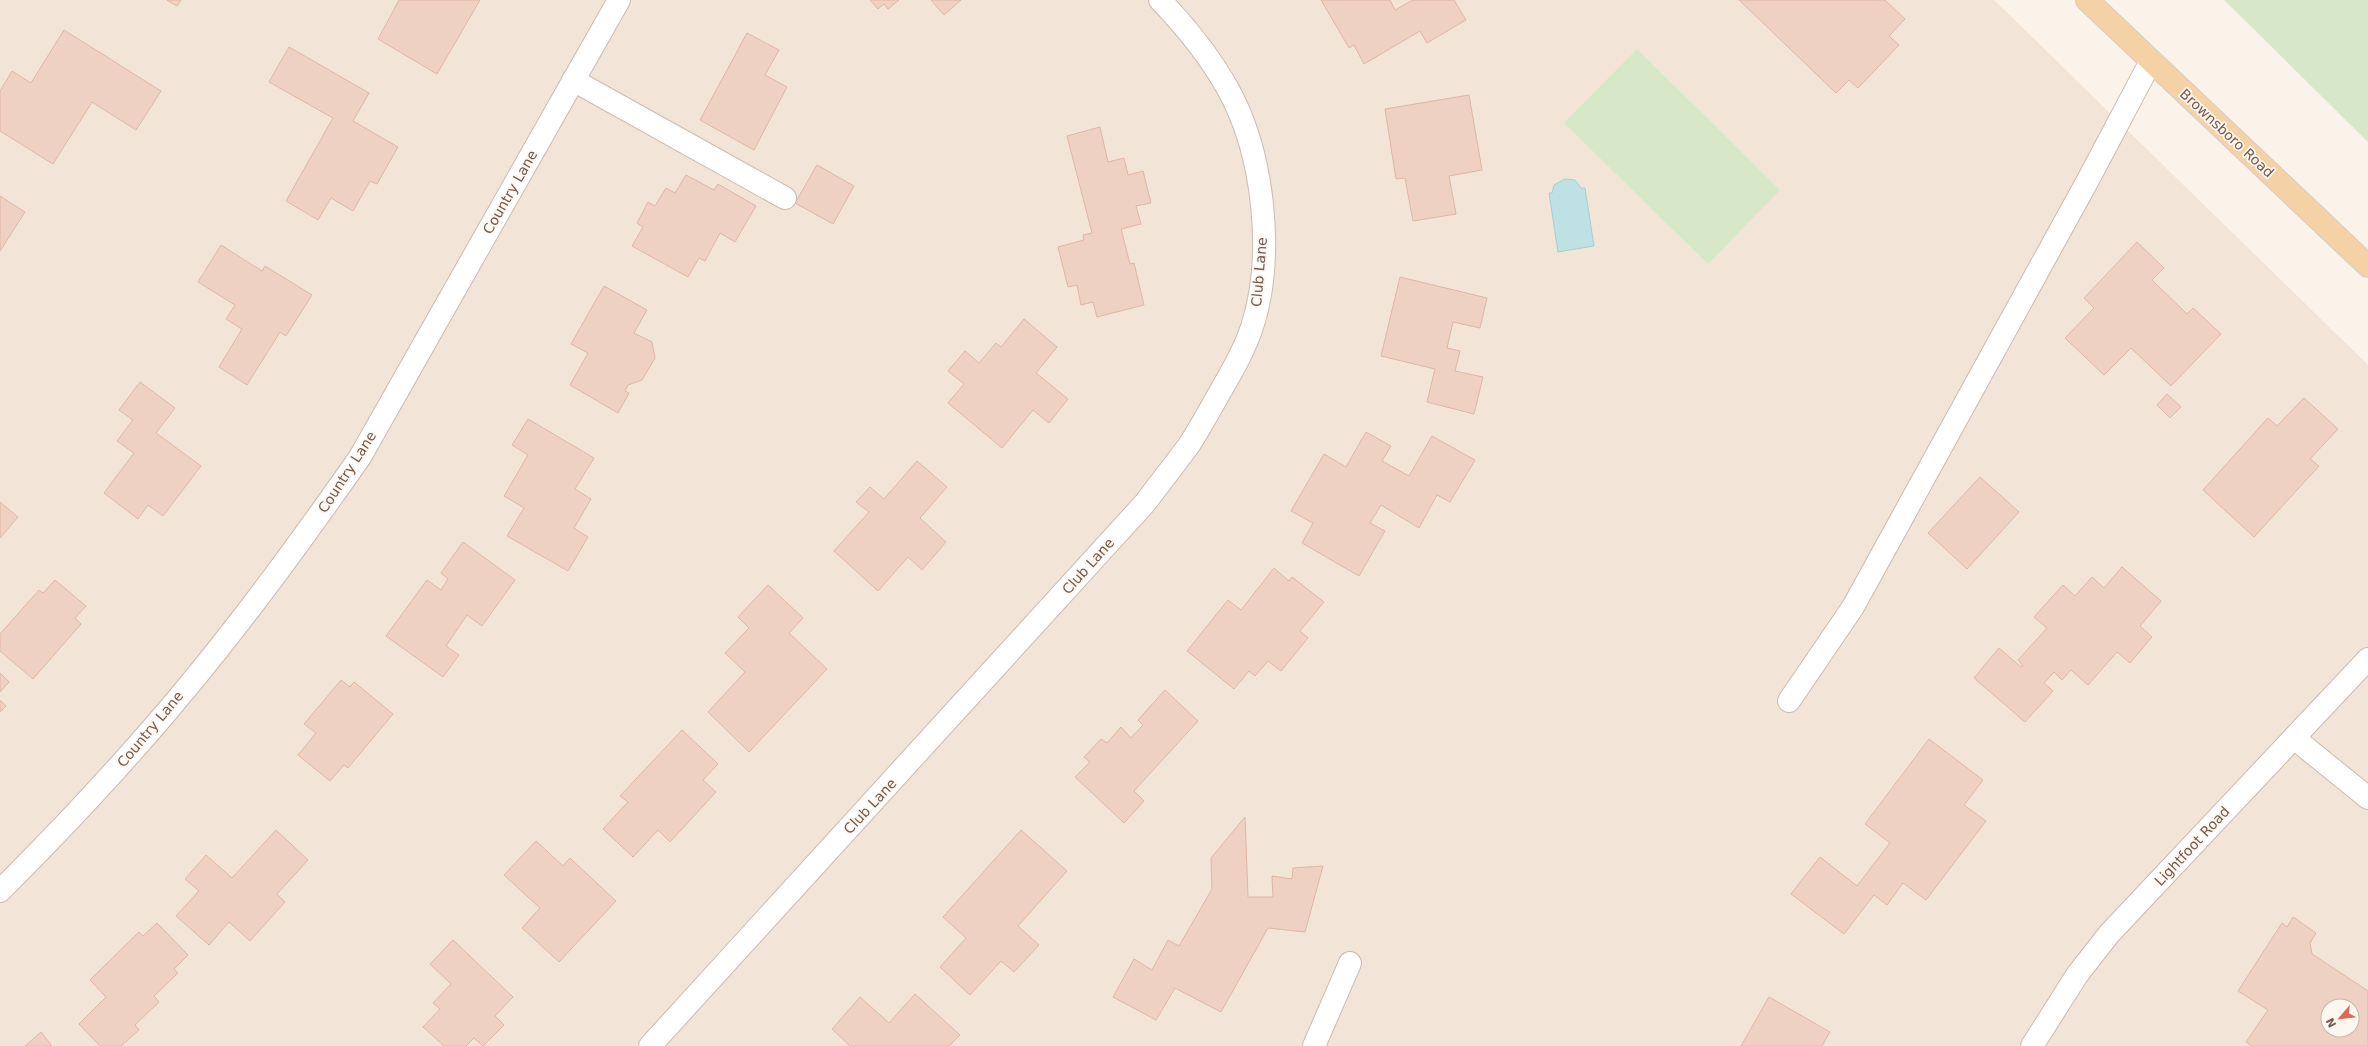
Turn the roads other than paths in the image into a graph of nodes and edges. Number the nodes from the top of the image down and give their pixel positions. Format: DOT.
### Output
graph roads {
  1 [pos="619,0"];
  2 [pos="1160,0"];
  3 [pos="2087,0"];
  4 [pos="2151,61"];
  5 [pos="573,80"];
  6 [pos="785,198"];
  7 [pos="2368,266"];
  8 [pos="2368,659"];
  9 [pos="1789,701"];
  10 [pos="2294,738"];
  11 [pos="2368,798"];
  12 [pos="0,891"];
  13 [pos="1350,963"];
  14 [pos="650,1046"];
  15 [pos="1314,1046"];
  16 [pos="2032,1046"];
  1 -- 5 [label="street, Country Lane"];
  2 -- 14 [label="street, Club Lane"];
  3 -- 4 [label="main road, Brownsboro Road"];
  4 -- 7 [label="main road, Brownsboro Road"];
  4 -- 9 [label="street"];
  5 -- 6 [label="street"];
  5 -- 12 [label="street, Country Lane"];
  8 -- 10 [label="street, Lightfoot Road"];
  10 -- 11 [label="street"];
  10 -- 16 [label="street, Lightfoot Road"];
  13 -- 15 [label="street"];
}
